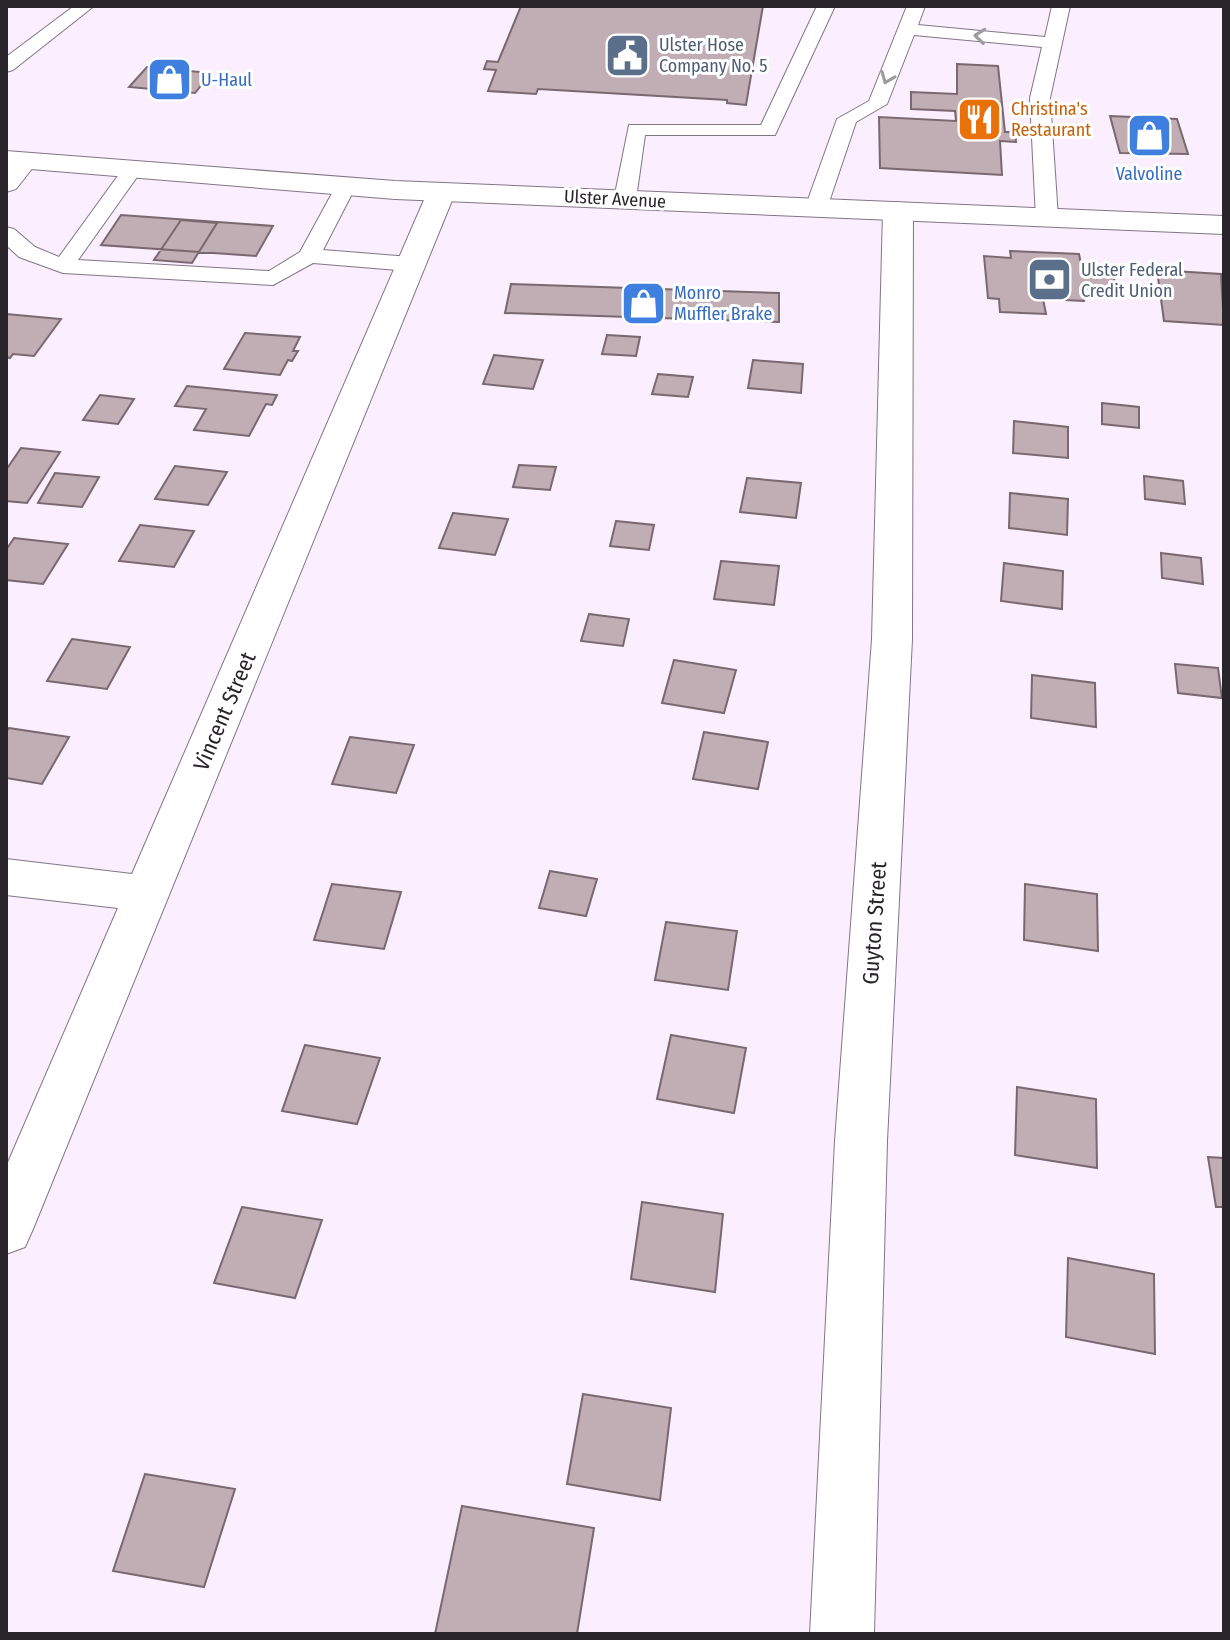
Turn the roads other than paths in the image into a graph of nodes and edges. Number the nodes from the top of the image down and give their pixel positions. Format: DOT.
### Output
graph roads {
  1 [pos="85,6"];
  2 [pos="826,6"];
  3 [pos="916,6"];
  4 [pos="1061,6"];
  5 [pos="907,29"];
  6 [pos="1053,43"];
  7 [pos="6,66"];
  8 [pos="12,168"];
  9 [pos="132,170"];
  10 [pos="346,186"];
  11 [pos="441,193"];
  12 [pos="625,199"];
  13 [pos="816,208"];
  14 [pos="898,211"];
  15 [pos="1047,218"];
  16 [pos="1224,225"];
  17 [pos="6,234"];
  18 [pos="309,256"];
  19 [pos="410,264"];
  20 [pos="63,266"];
  21 [pos="6,877"];
  22 [pos="146,894"];
  23 [pos="6,1229"];
  24 [pos="842,1634"];
  1 -- 7 [label="lane"];
  2 -- 12 [label="lane"];
  3 -- 5 [label="lane"];
  4 -- 6 [label="lane"];
  6 -- 5 [label="lane, one-way"];
  5 -- 13 [label="lane, one-way"];
  6 -- 15 [label="lane"];
  8 -- 9 [label="street, Ulster Avenue"];
  9 -- 10 [label="street, Ulster Avenue"];
  9 -- 20 [label="lane"];
  10 -- 11 [label="street, Ulster Avenue"];
  10 -- 18 [label="lane"];
  11 -- 12 [label="street, Ulster Avenue"];
  11 -- 19 [label="street, Vincent Street"];
  12 -- 13 [label="street, Ulster Avenue"];
  13 -- 14 [label="street, Ulster Avenue"];
  14 -- 15 [label="street, Ulster Avenue"];
  14 -- 24 [label="street, Guyton Street"];
  15 -- 16 [label="street, Ulster Avenue"];
  17 -- 20 [label="lane"];
  18 -- 19 [label="lane"];
  18 -- 20 [label="lane"];
  19 -- 22 [label="street, Vincent Street"];
  21 -- 22 [label="street"];
  22 -- 23 [label="street, Vincent Street"];
}
